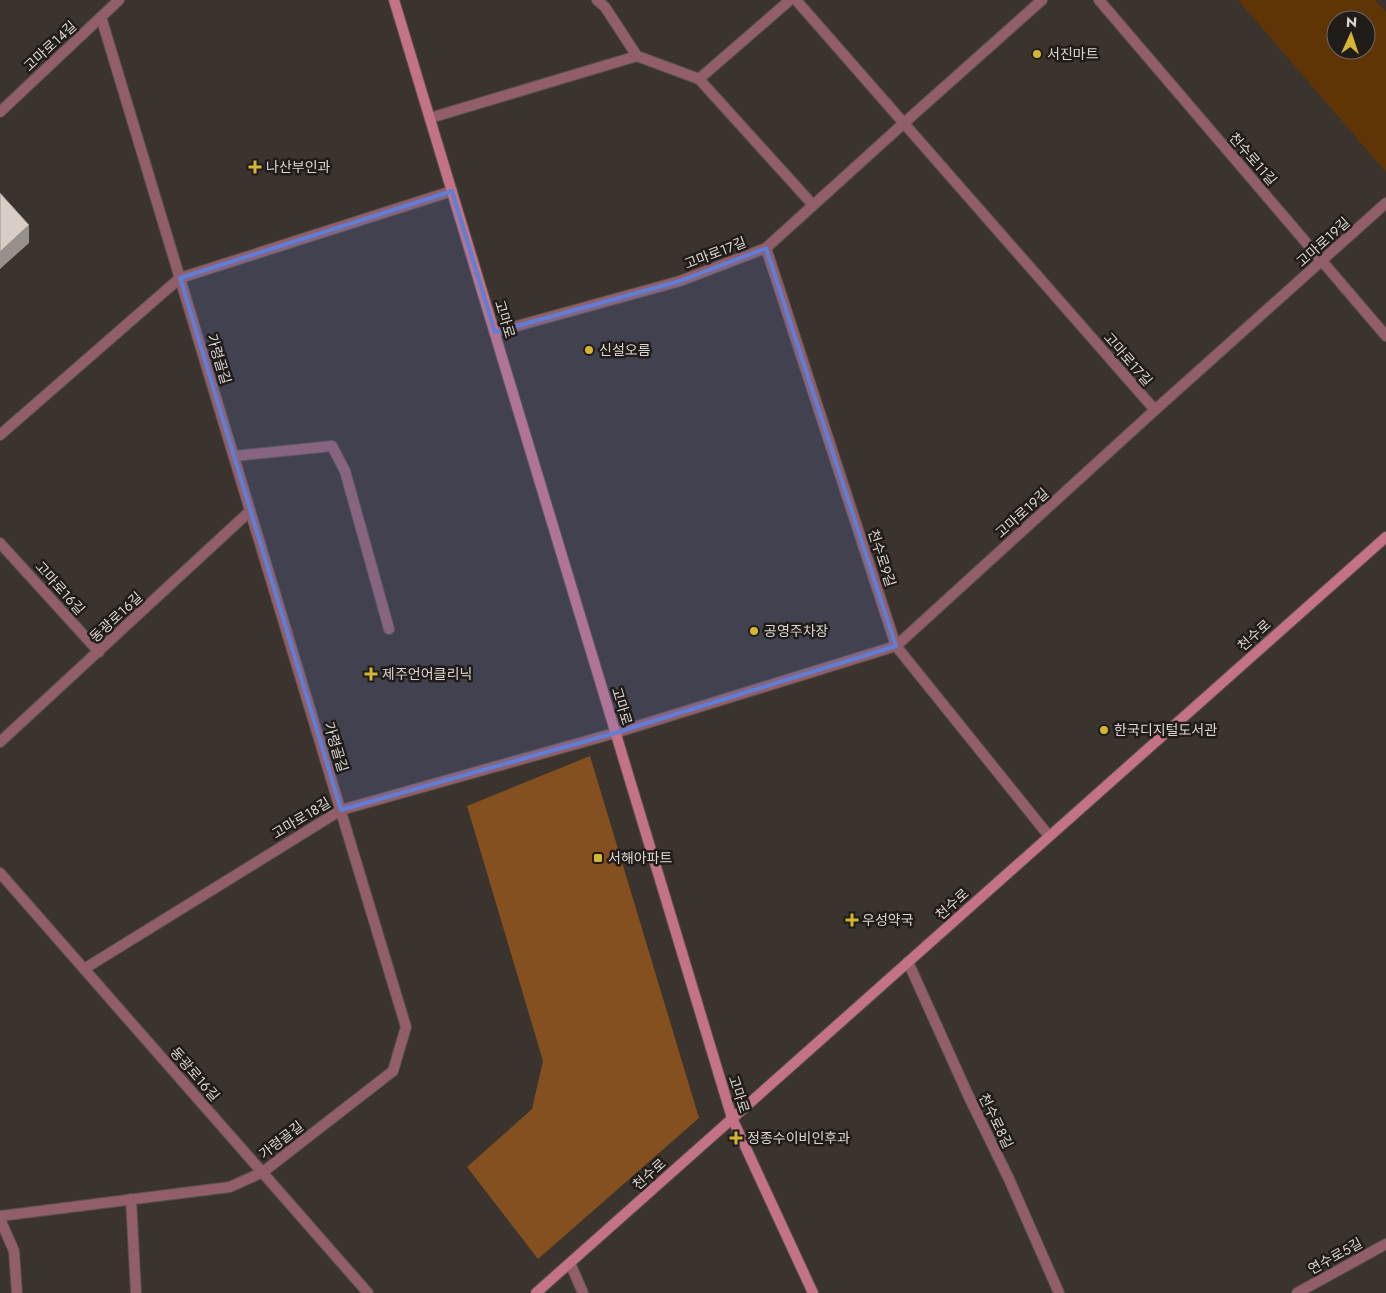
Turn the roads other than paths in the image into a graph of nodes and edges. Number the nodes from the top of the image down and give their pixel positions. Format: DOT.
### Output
graph roads {
  1 [pos="119,0"];
  2 [pos="394,0"];
  3 [pos="597,0"];
  4 [pos="790,0"];
  5 [pos="796,0"];
  6 [pos="1042,0"];
  7 [pos="1099,0"];
  8 [pos="101,17"];
  9 [pos="637,56"];
  10 [pos="699,79"];
  11 [pos="0,112"];
  12 [pos="430,118"];
  13 [pos="904,123"];
  14 [pos="452,191"];
  15 [pos="1386,203"];
  16 [pos="813,205"];
  17 [pos="766,248"];
  18 [pos="1322,262"];
  19 [pos="180,278"];
  20 [pos="494,332"];
  21 [pos="1386,336"];
  22 [pos="1155,410"];
  23 [pos="0,435"];
  24 [pos="234,456"];
  25 [pos="250,511"];
  26 [pos="1386,537"];
  27 [pos="0,543"];
  28 [pos="389,629"];
  29 [pos="896,646"];
  30 [pos="99,652"];
  31 [pos="615,733"];
  32 [pos="0,742"];
  33 [pos="341,810"];
  34 [pos="1049,836"];
  35 [pos="0,873"];
  36 [pos="908,962"];
  37 [pos="84,969"];
  38 [pos="732,1118"];
  39 [pos="263,1172"];
  40 [pos="131,1199"];
  41 [pos="0,1217"];
  42 [pos="1386,1244"];
  43 [pos="570,1263"];
  44 [pos="17,1293"];
  45 [pos="136,1293"];
  46 [pos="368,1293"];
  47 [pos="536,1293"];
  48 [pos="583,1293"];
  49 [pos="813,1293"];
  50 [pos="1059,1293"];
  51 [pos="1298,1293"];
  1 -- 8 [label="street, 고마로14길"];
  2 -- 12 [label="main road, 고마로"];
  3 -- 9 [label="street"];
  4 -- 10 [label="street"];
  5 -- 13 [label="street, 고마로17길"];
  6 -- 13 [label="street, 고마로17길"];
  7 -- 18 [label="street, 천수로11길"];
  8 -- 11 [label="street, 고마로14길"];
  8 -- 19 [label="street, 가령골길"];
  9 -- 10 [label="street"];
  9 -- 12 [label="street"];
  10 -- 16 [label="street"];
  12 -- 14 [label="main road, 고마로"];
  13 -- 16 [label="street, 고마로17길"];
  13 -- 22 [label="street, 고마로17길"];
  14 -- 19 [label="street"];
  14 -- 20 [label="main road, 고마로"];
  15 -- 18 [label="street, 고마로19길"];
  16 -- 17 [label="street, 고마로17길"];
  17 -- 20 [label="street, 고마로17길"];
  17 -- 29 [label="street, 천수로9길"];
  18 -- 21 [label="street, 천수로11길"];
  18 -- 22 [label="street, 고마로19길"];
  19 -- 23 [label="street"];
  19 -- 24 [label="street, 가령골길"];
  20 -- 31 [label="main road, 고마로"];
  22 -- 29 [label="street, 고마로19길"];
  24 -- 25 [label="street, 가령골길"];
  24 -- 28 [label="street"];
  25 -- 30 [label="street, 동광로16길"];
  25 -- 33 [label="street, 가령골길"];
  26 -- 34 [label="main road, 천수로"];
  27 -- 30 [label="street, 고마로16길"];
  29 -- 31 [label="street, 고마로19길"];
  29 -- 34 [label="street, 천수로9길"];
  30 -- 32 [label="street, 동광로16길"];
  31 -- 33 [label="street, 고마로18길"];
  31 -- 38 [label="main road, 고마로"];
  33 -- 37 [label="street, 고마로18길"];
  33 -- 39 [label="street, 가령골길"];
  34 -- 36 [label="main road, 천수로"];
  35 -- 37 [label="street, 동광로16길"];
  36 -- 38 [label="main road, 천수로"];
  36 -- 50 [label="street, 천수로8길"];
  37 -- 39 [label="street, 동광로16길"];
  38 -- 43 [label="main road, 천수로"];
  38 -- 49 [label="main road, 고마로"];
  39 -- 40 [label="street, 가령골길"];
  39 -- 46 [label="street, 동광로16길"];
  40 -- 41 [label="street, 가령골길"];
  40 -- 45 [label="street"];
  41 -- 44 [label="street"];
  42 -- 51 [label="street, 연수로5길"];
  43 -- 47 [label="main road, 천수로"];
  43 -- 48 [label="street"];
}
